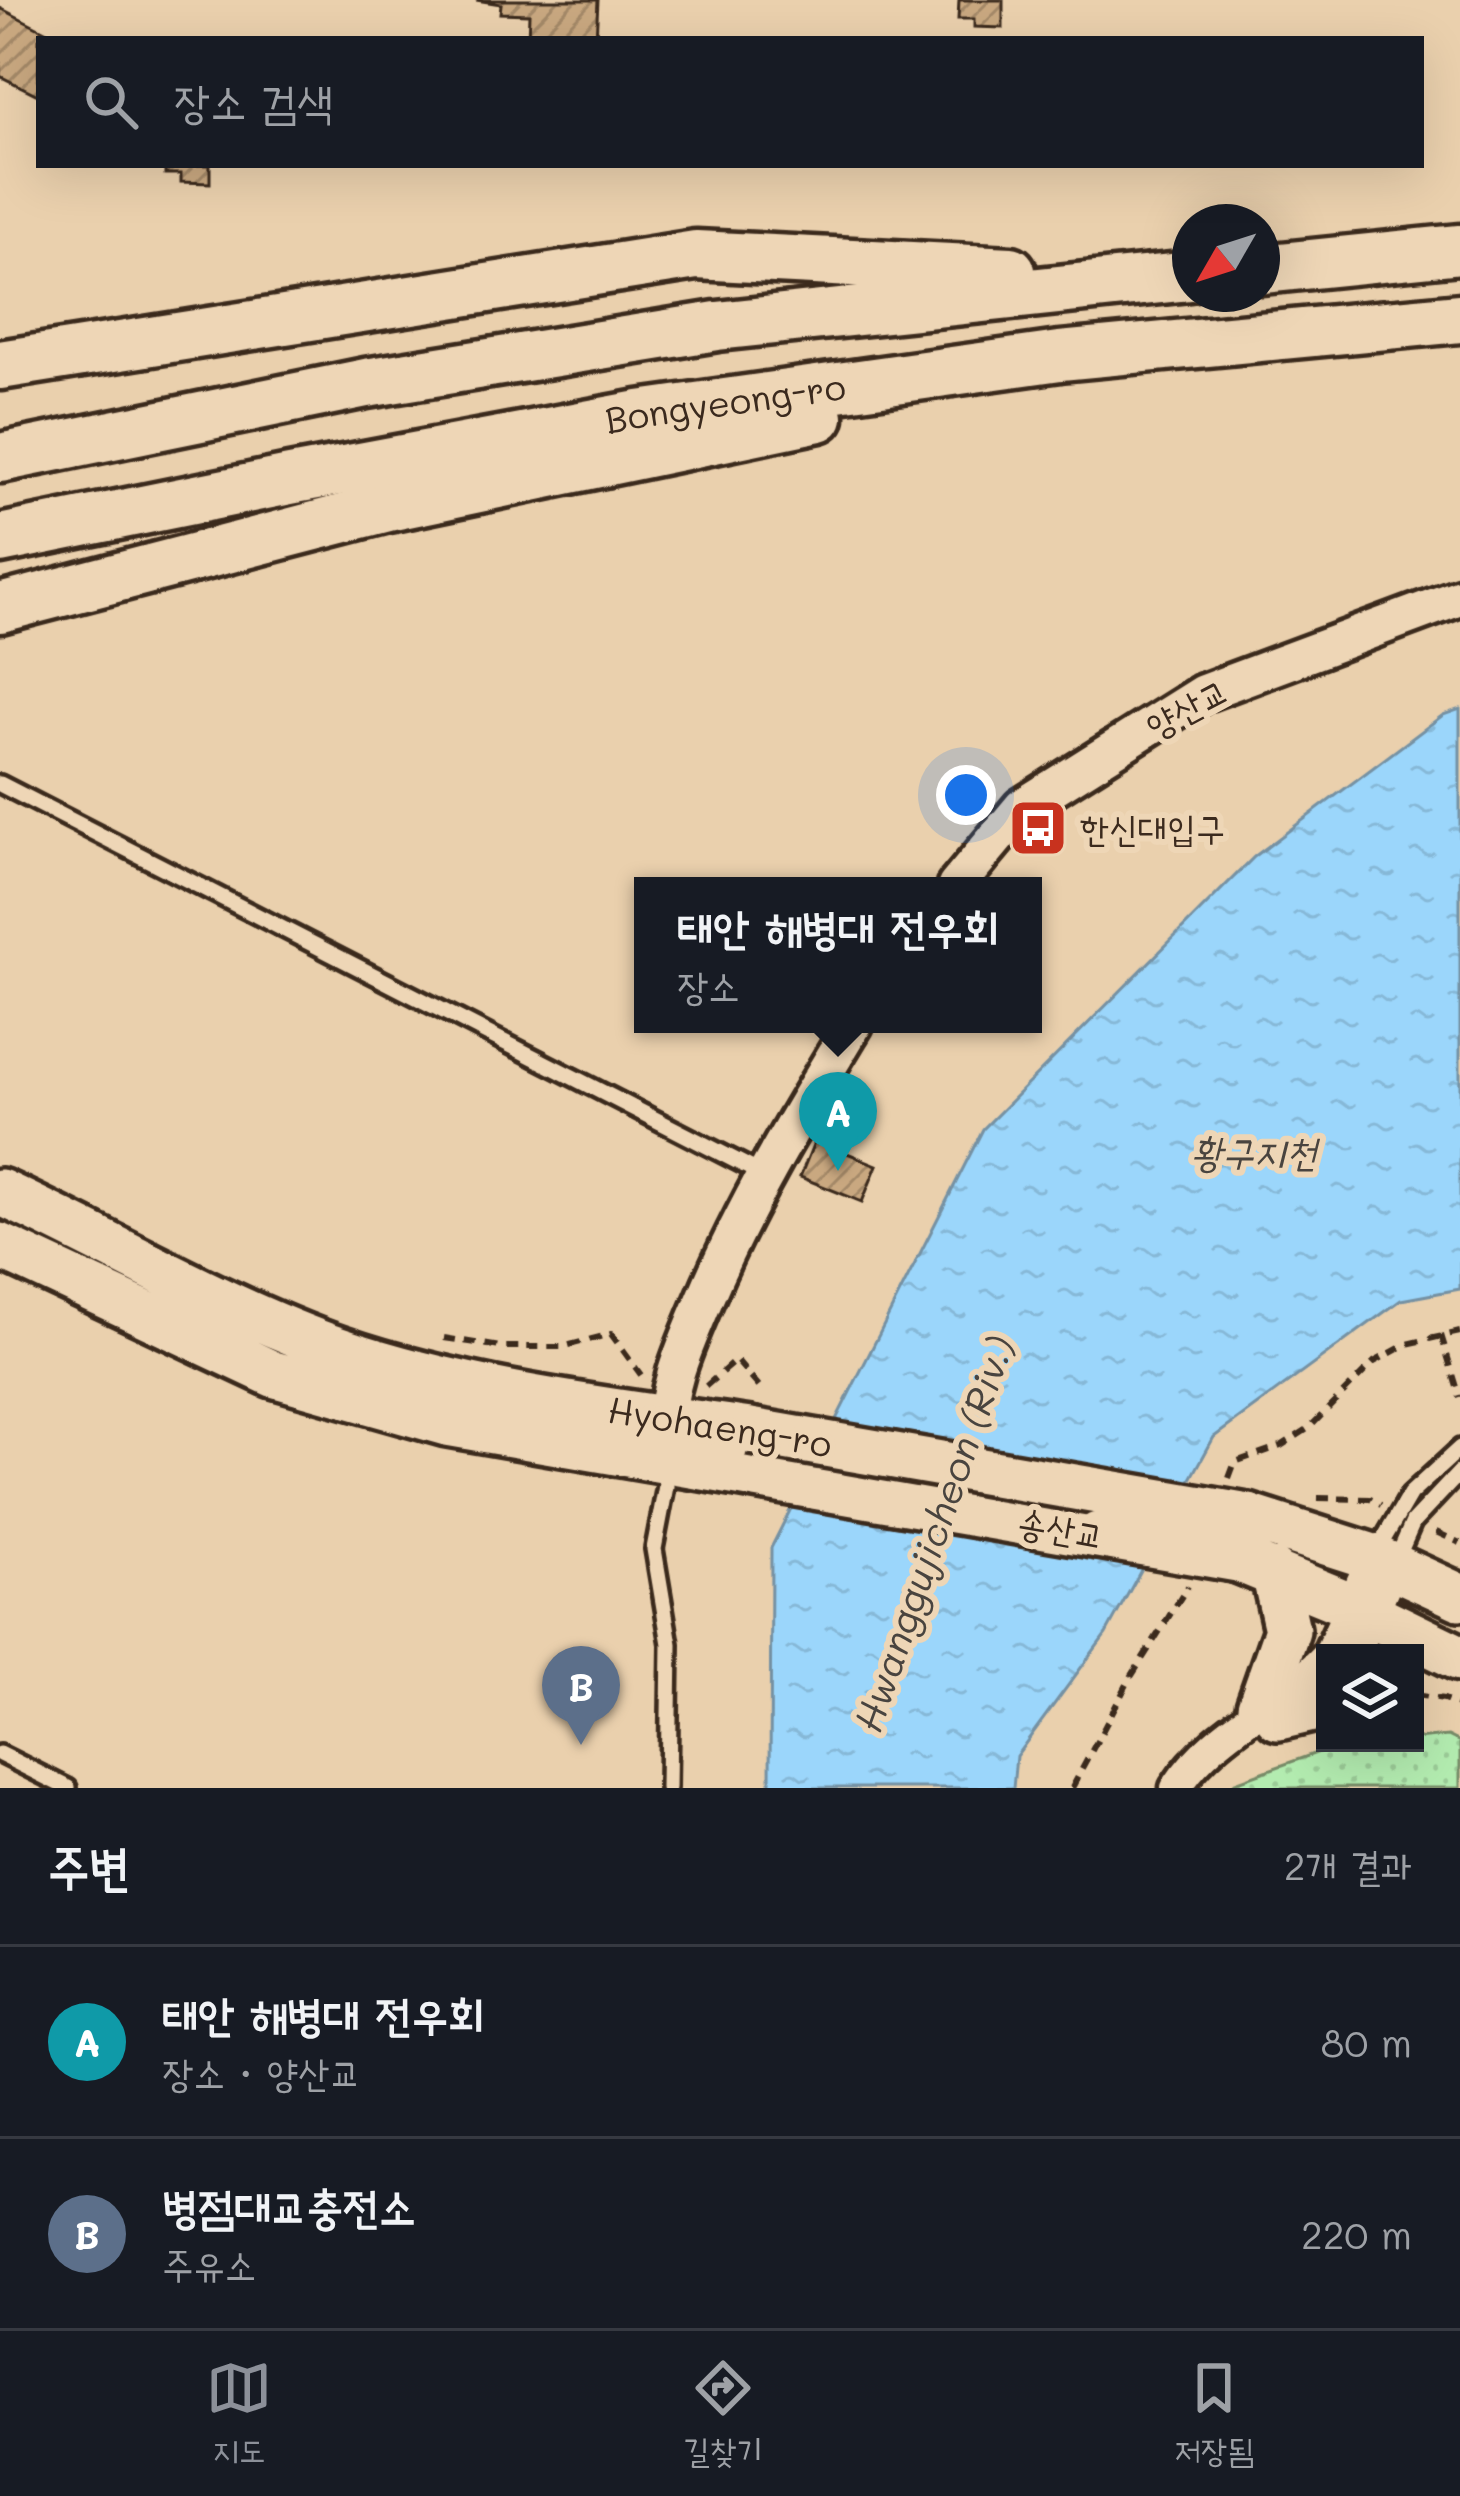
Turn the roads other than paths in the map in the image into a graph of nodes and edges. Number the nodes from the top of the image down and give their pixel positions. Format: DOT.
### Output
graph roads {
  1 [pos="1460,249"];
  2 [pos="1280,267"];
  3 [pos="1172,278"];
  4 [pos="1172,279"];
  5 [pos="1460,318"];
  6 [pos="0,365"];
  7 [pos="874,382"];
  8 [pos="0,458"];
  9 [pos="0,539"];
  10 [pos="1460,597"];
  11 [pos="0,608"];
  12 [pos="0,784"];
  13 [pos="964,877"];
  14 [pos="848,1033"];
  15 [pos="762,1174"];
  16 [pos="0,1192"];
  17 [pos="0,1246"];
  18 [pos="502,1392"];
  19 [pos="411,1414"];
  20 [pos="664,1439"];
  21 [pos="1460,1448"];
  22 [pos="1460,1472"];
  23 [pos="1405,1518"];
  24 [pos="1253,1549"];
  25 [pos="1384,1561"];
  26 [pos="1460,1597"];
  27 [pos="1361,1625"];
  28 [pos="1460,1658"];
  29 [pos="1316,1666"];
  30 [pos="1460,1671"];
  31 [pos="1424,1677"];
  32 [pos="1316,1689"];
  33 [pos="1316,1708"];
  34 [pos="1257,1718"];
  35 [pos="0,1754"];
  36 [pos="68,1788"];
  37 [pos="668,1788"];
  38 [pos="1176,1788"];
  1 -- 2 [label="highway"];
  3 -- 6 [label="highway"];
  4 -- 8 [label="highway, Bongyeong-ro"];
  5 -- 7 [label="highway, Bongyeong-ro"];
  7 -- 9 [label="highway, Bongyeong-ro"];
  7 -- 11 [label="highway"];
  10 -- 13 [label="street, 양산교"];
  12 -- 15 [label="lane"];
  14 -- 15 [label="street"];
  15 -- 20 [label="street"];
  16 -- 18 [label="main road, Hyohaeng-ro"];
  17 -- 19 [label="main road, Hyohaeng-ro"];
  18 -- 19 [label="main road"];
  18 -- 20 [label="main road, Hyohaeng-ro"];
  19 -- 20 [label="main road, Hyohaeng-ro"];
  20 -- 24 [label="main road, Hyohaeng-ro, bridge"];
  20 -- 37 [label="lane"];
  21 -- 23 [label="lane"];
  22 -- 23 [label="lane"];
  23 -- 25 [label="lane"];
  24 -- 25 [label="main road, Hyohaeng-ro"];
  24 -- 27 [label="main road, Hyohaeng-ro"];
  24 -- 34 [label="main road"];
  25 -- 26 [label="main road, Hyohaeng-ro"];
  25 -- 27 [label="street"];
  27 -- 28 [label="main road, Hyohaeng-ro"];
  29 -- 34 [label="street"];
  30 -- 31 [label="main road"];
  32 -- 34 [label="street"];
  33 -- 34 [label="main road"];
  34 -- 38 [label="street"];
  35 -- 36 [label="lane"];
}
